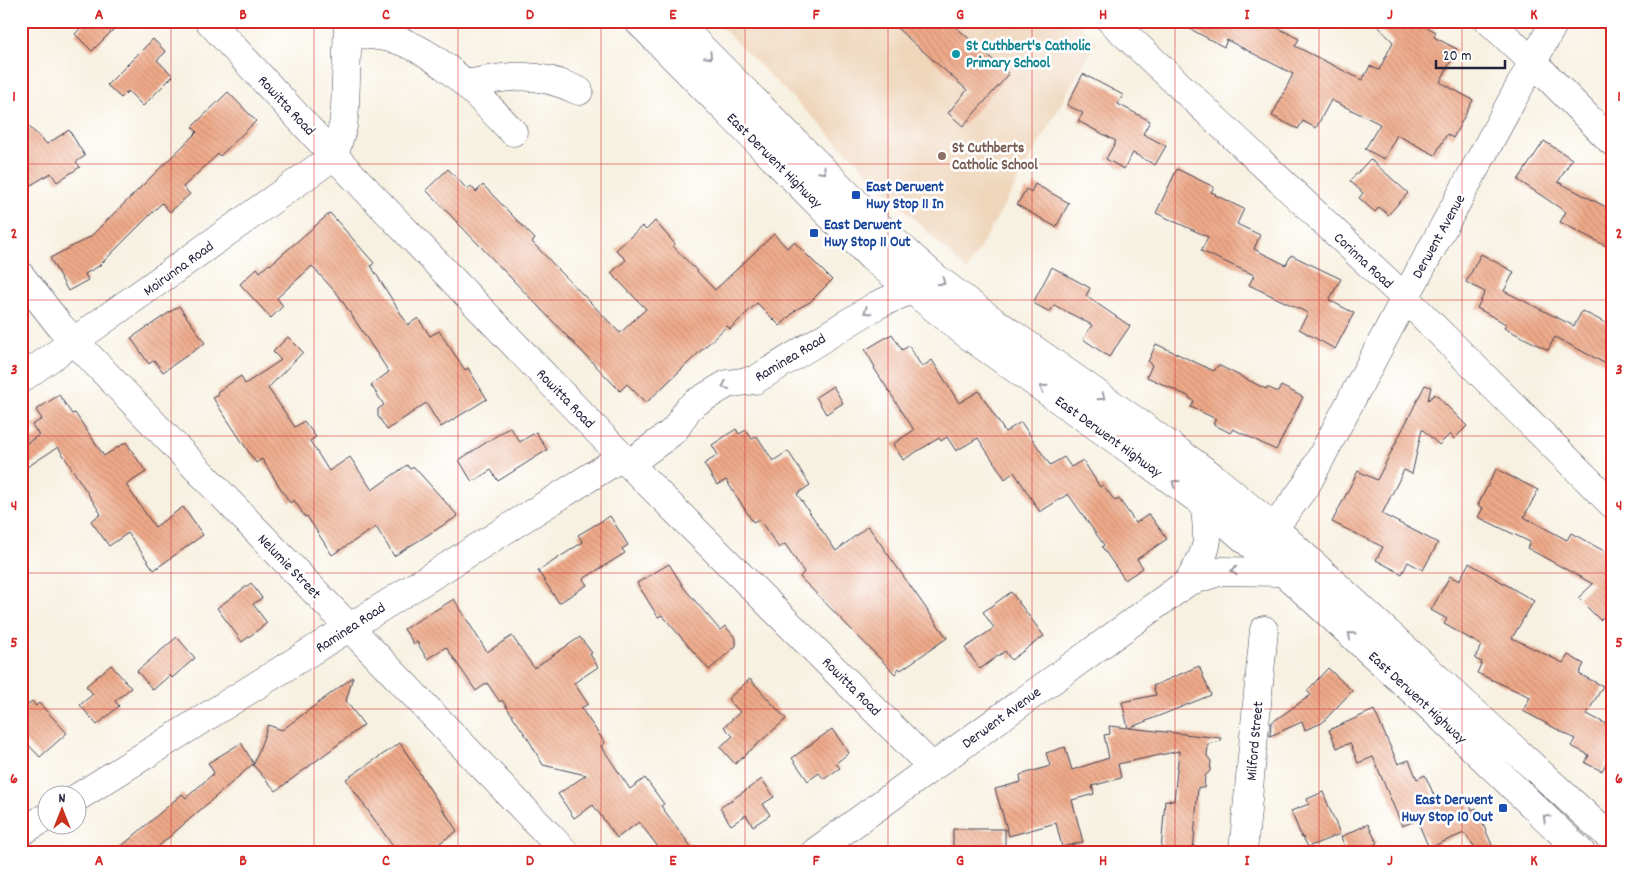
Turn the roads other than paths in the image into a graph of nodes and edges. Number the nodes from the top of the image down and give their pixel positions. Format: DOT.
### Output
graph roads {
  1 [pos="209,21"];
  2 [pos="638,21"];
  3 [pos="675,21"];
  4 [pos="1111,21"];
  5 [pos="1489,21"];
  6 [pos="1556,21"];
  7 [pos="348,27"];
  8 [pos="1533,62"];
  9 [pos="467,84"];
  10 [pos="579,91"];
  11 [pos="512,132"];
  12 [pos="1612,142"];
  13 [pos="334,156"];
  14 [pos="21,276"];
  15 [pos="911,290"];
  16 [pos="1405,298"];
  17 [pos="76,340"];
  18 [pos="21,379"];
  19 [pos="626,460"];
  20 [pos="1204,504"];
  21 [pos="1612,504"];
  22 [pos="1274,528"];
  23 [pos="1282,572"];
  24 [pos="1188,582"];
  25 [pos="348,627"];
  26 [pos="1264,630"];
  27 [pos="932,767"];
  28 [pos="88,791"];
  29 [pos="38,822"];
  30 [pos="21,832"];
  31 [pos="1612,839"];
  32 [pos="565,852"];
  33 [pos="815,852"];
  34 [pos="1243,852"];
  35 [pos="1581,852"];
  1 -- 13 [label="street, Rowitta Road"];
  2 -- 15 [label="street, East Derwent Highway"];
  3 -- 22 [label="street, East Derwent Highway, one-way"];
  4 -- 16 [label="street, Corinna Road"];
  5 -- 8 [label="street"];
  6 -- 8 [label="street, Derwent Avenue"];
  7 -- 9 [label="street"];
  7 -- 13 [label="street"];
  8 -- 12 [label="street"];
  8 -- 16 [label="street, Derwent Avenue"];
  9 -- 10 [label="street"];
  9 -- 11 [label="street"];
  13 -- 17 [label="street, Moirunna Road"];
  13 -- 19 [label="street, Rowitta Road"];
  14 -- 17 [label="street, Nelumie Street"];
  15 -- 19 [label="street, Raminea Road, one-way"];
  20 -- 15 [label="street, East Derwent Highway, one-way"];
  16 -- 21 [label="street, Corinna Road"];
  16 -- 22 [label="street, Derwent Avenue"];
  17 -- 18 [label="street, Moirunna Road"];
  17 -- 25 [label="street, Nelumie Street"];
  19 -- 25 [label="street, Raminea Road"];
  19 -- 27 [label="street, Rowitta Road"];
  20 -- 23 [label="street, East Derwent Highway"];
  20 -- 24 [label="street, Derwent Avenue"];
  22 -- 31 [label="street, East Derwent Highway"];
  23 -- 24 [label="street, Derwent Avenue, one-way"];
  35 -- 23 [label="street, East Derwent Highway, one-way"];
  24 -- 27 [label="street, Derwent Avenue"];
  25 -- 28 [label="street, Raminea Road"];
  25 -- 32 [label="street, Nelumie Street"];
  26 -- 34 [label="street, Milford Street"];
  27 -- 33 [label="street, Derwent Avenue"];
  29 -- 30 [label="street"];
}
